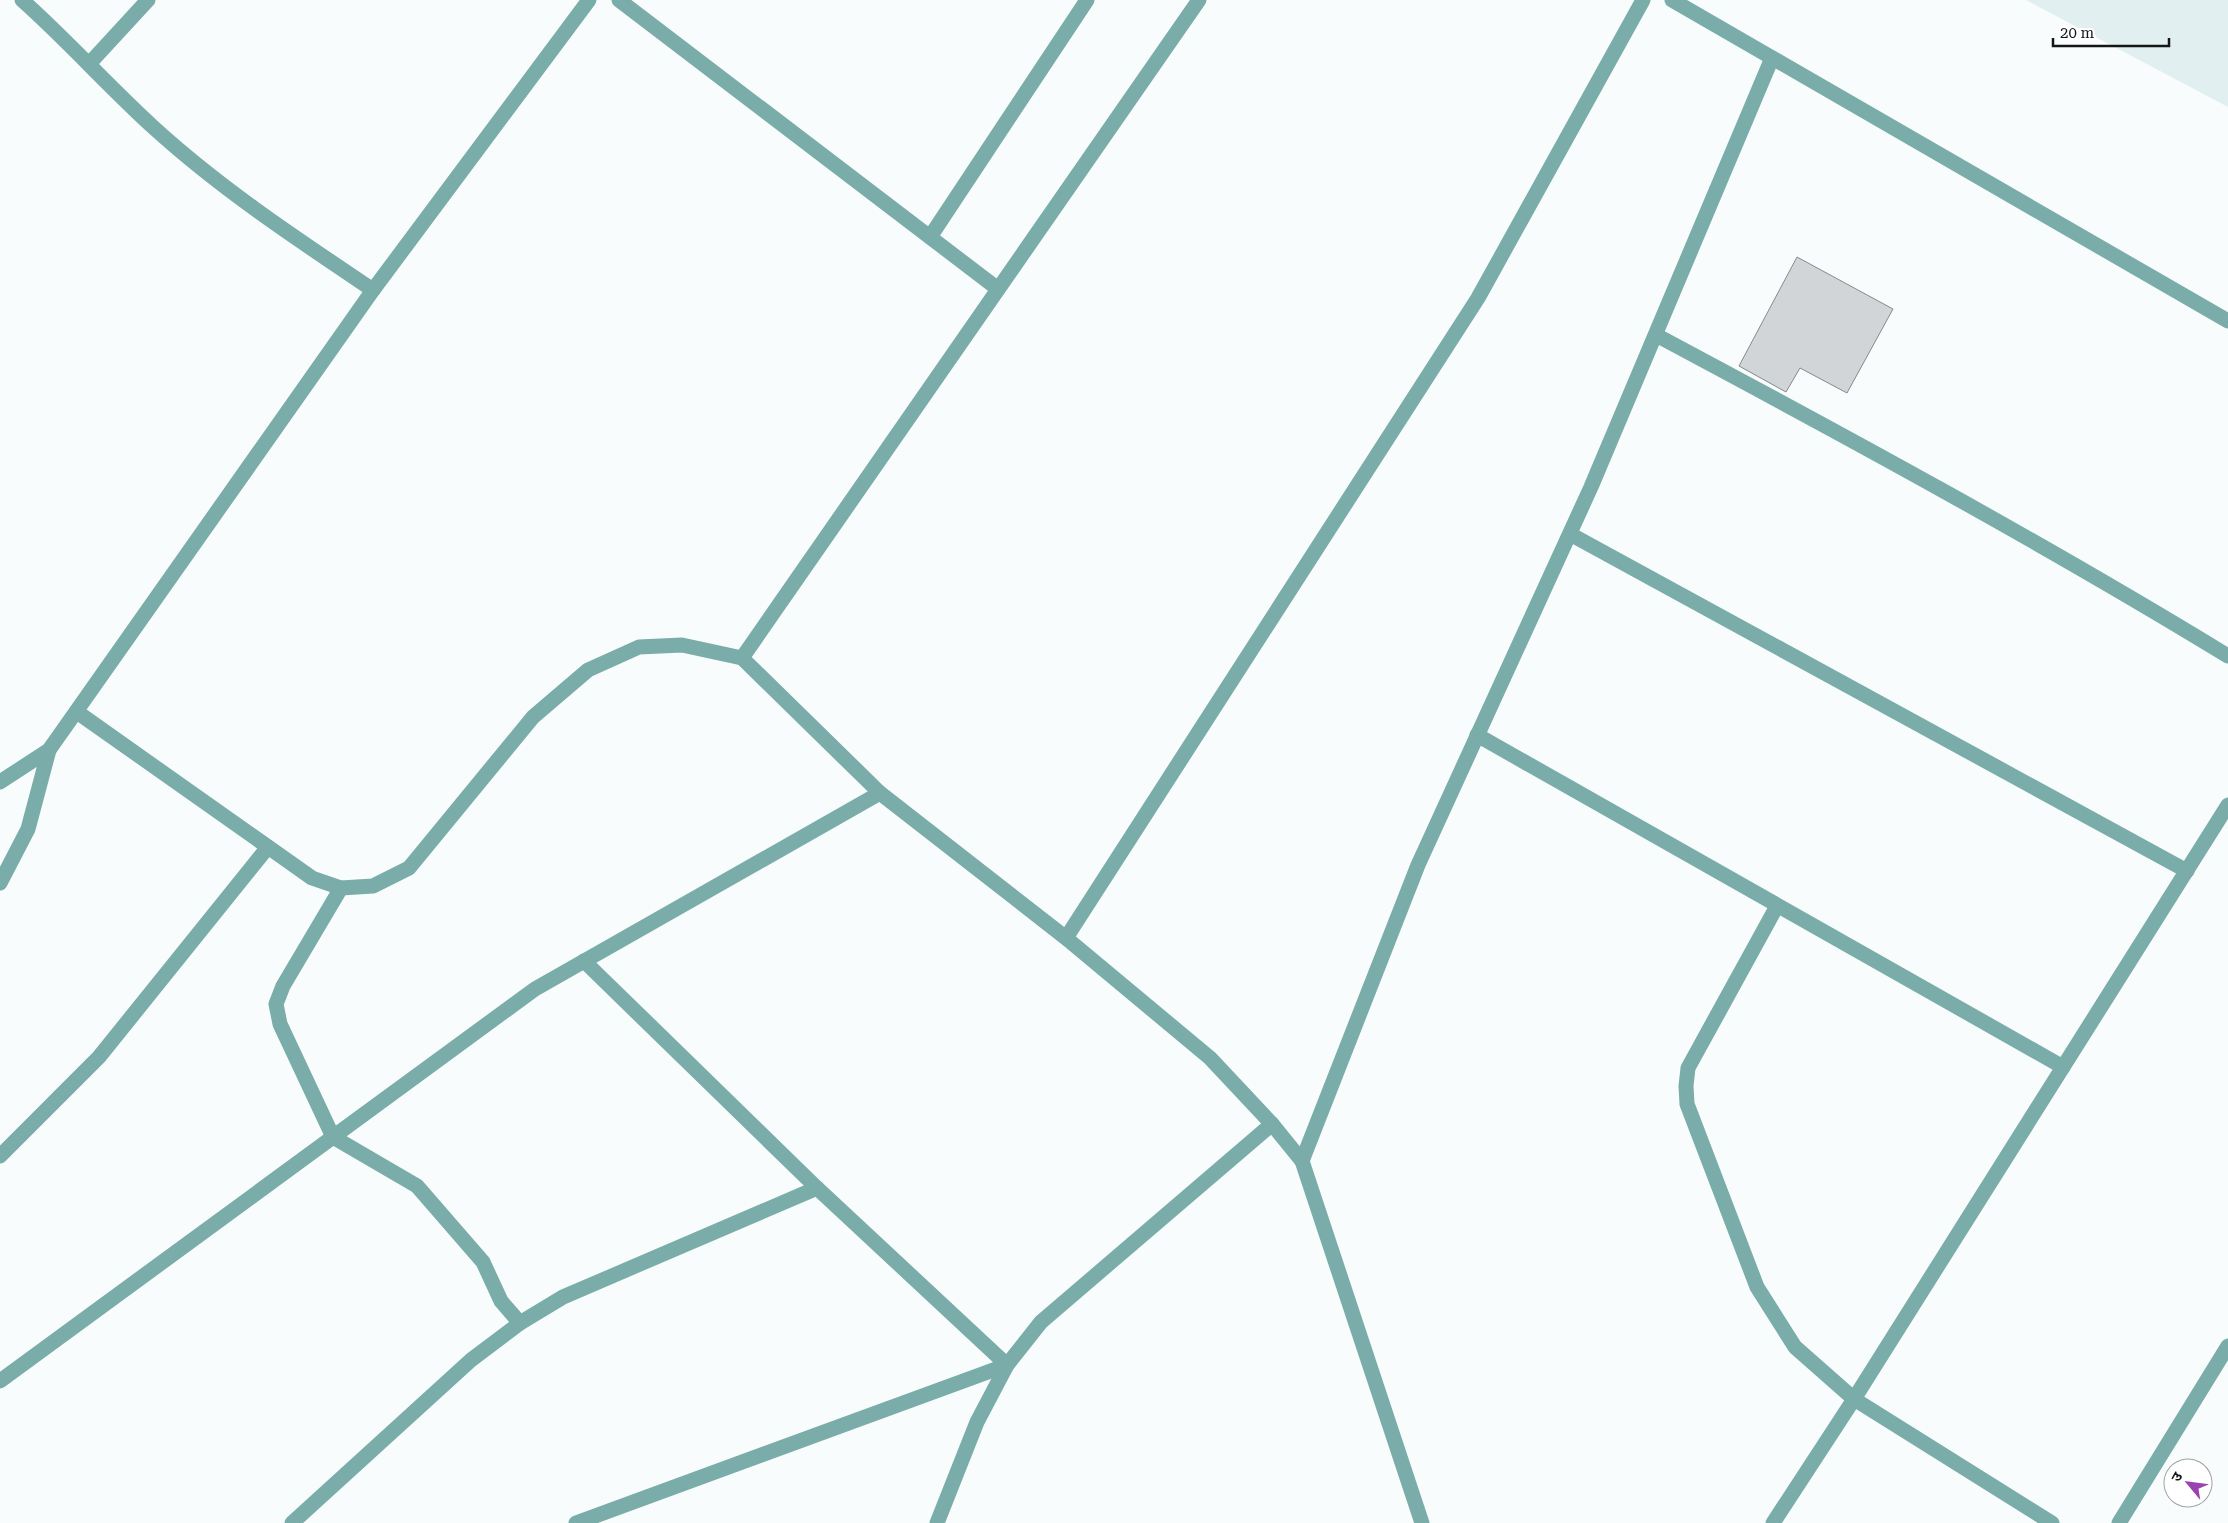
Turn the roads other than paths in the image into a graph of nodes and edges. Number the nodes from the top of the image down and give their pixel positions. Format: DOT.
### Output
graph roads {
  1 [pos="22,0"];
  2 [pos="148,0"];
  3 [pos="589,0"];
  4 [pos="619,0"];
  5 [pos="1087,0"];
  6 [pos="1199,0"];
  7 [pos="1643,0"];
  8 [pos="1672,0"];
  9 [pos="1772,58"];
  10 [pos="89,64"];
  11 [pos="930,237"];
  12 [pos="998,289"];
  13 [pos="373,290"];
  14 [pos="2228,321"];
  15 [pos="1656,335"];
  16 [pos="1570,534"];
  17 [pos="2228,656"];
  18 [pos="742,658"];
  19 [pos="77,712"];
  20 [pos="1477,735"];
  21 [pos="49,750"];
  22 [pos="0,782"];
  23 [pos="880,793"];
  24 [pos="2228,805"];
  25 [pos="268,847"];
  26 [pos="2187,871"];
  27 [pos="0,883"];
  28 [pos="341,888"];
  29 [pos="1777,906"];
  30 [pos="1066,938"];
  31 [pos="584,961"];
  32 [pos="2063,1068"];
  33 [pos="1272,1124"];
  34 [pos="333,1137"];
  35 [pos="0,1156"];
  36 [pos="1302,1161"];
  37 [pos="816,1188"];
  38 [pos="520,1323"];
  39 [pos="2228,1346"];
  40 [pos="1006,1365"];
  41 [pos="0,1381"];
  42 [pos="1854,1399"];
  43 [pos="292,1523"];
  44 [pos="576,1523"];
  45 [pos="936,1523"];
  46 [pos="1422,1523"];
  47 [pos="1773,1523"];
  48 [pos="2052,1523"];
  49 [pos="2119,1523"];
  1 -- 10 [label="street"];
  2 -- 10 [label="street"];
  3 -- 13 [label="street"];
  4 -- 11 [label="street"];
  5 -- 11 [label="street"];
  6 -- 12 [label="street"];
  7 -- 30 [label="street"];
  8 -- 9 [label="street"];
  9 -- 14 [label="street"];
  9 -- 15 [label="street"];
  10 -- 13 [label="street"];
  11 -- 12 [label="street"];
  12 -- 18 [label="street"];
  13 -- 19 [label="street"];
  15 -- 16 [label="street"];
  15 -- 17 [label="street"];
  16 -- 20 [label="street"];
  16 -- 26 [label="street"];
  18 -- 23 [label="street"];
  18 -- 28 [label="street"];
  19 -- 21 [label="street"];
  19 -- 25 [label="street"];
  20 -- 29 [label="street"];
  20 -- 36 [label="street"];
  21 -- 22 [label="street"];
  21 -- 27 [label="street"];
  23 -- 30 [label="street"];
  23 -- 31 [label="street"];
  24 -- 26 [label="street"];
  25 -- 28 [label="street"];
  25 -- 35 [label="street"];
  26 -- 32 [label="street"];
  28 -- 34 [label="street"];
  29 -- 32 [label="street"];
  29 -- 42 [label="street"];
  30 -- 33 [label="street"];
  31 -- 34 [label="street"];
  31 -- 37 [label="street"];
  32 -- 42 [label="street"];
  33 -- 36 [label="street"];
  33 -- 40 [label="street"];
  34 -- 38 [label="street"];
  34 -- 41 [label="street"];
  36 -- 46 [label="street"];
  37 -- 38 [label="street"];
  37 -- 40 [label="street"];
  38 -- 43 [label="street"];
  39 -- 49 [label="street"];
  40 -- 44 [label="street"];
  40 -- 45 [label="street"];
  42 -- 47 [label="street"];
  42 -- 48 [label="street"];
}
